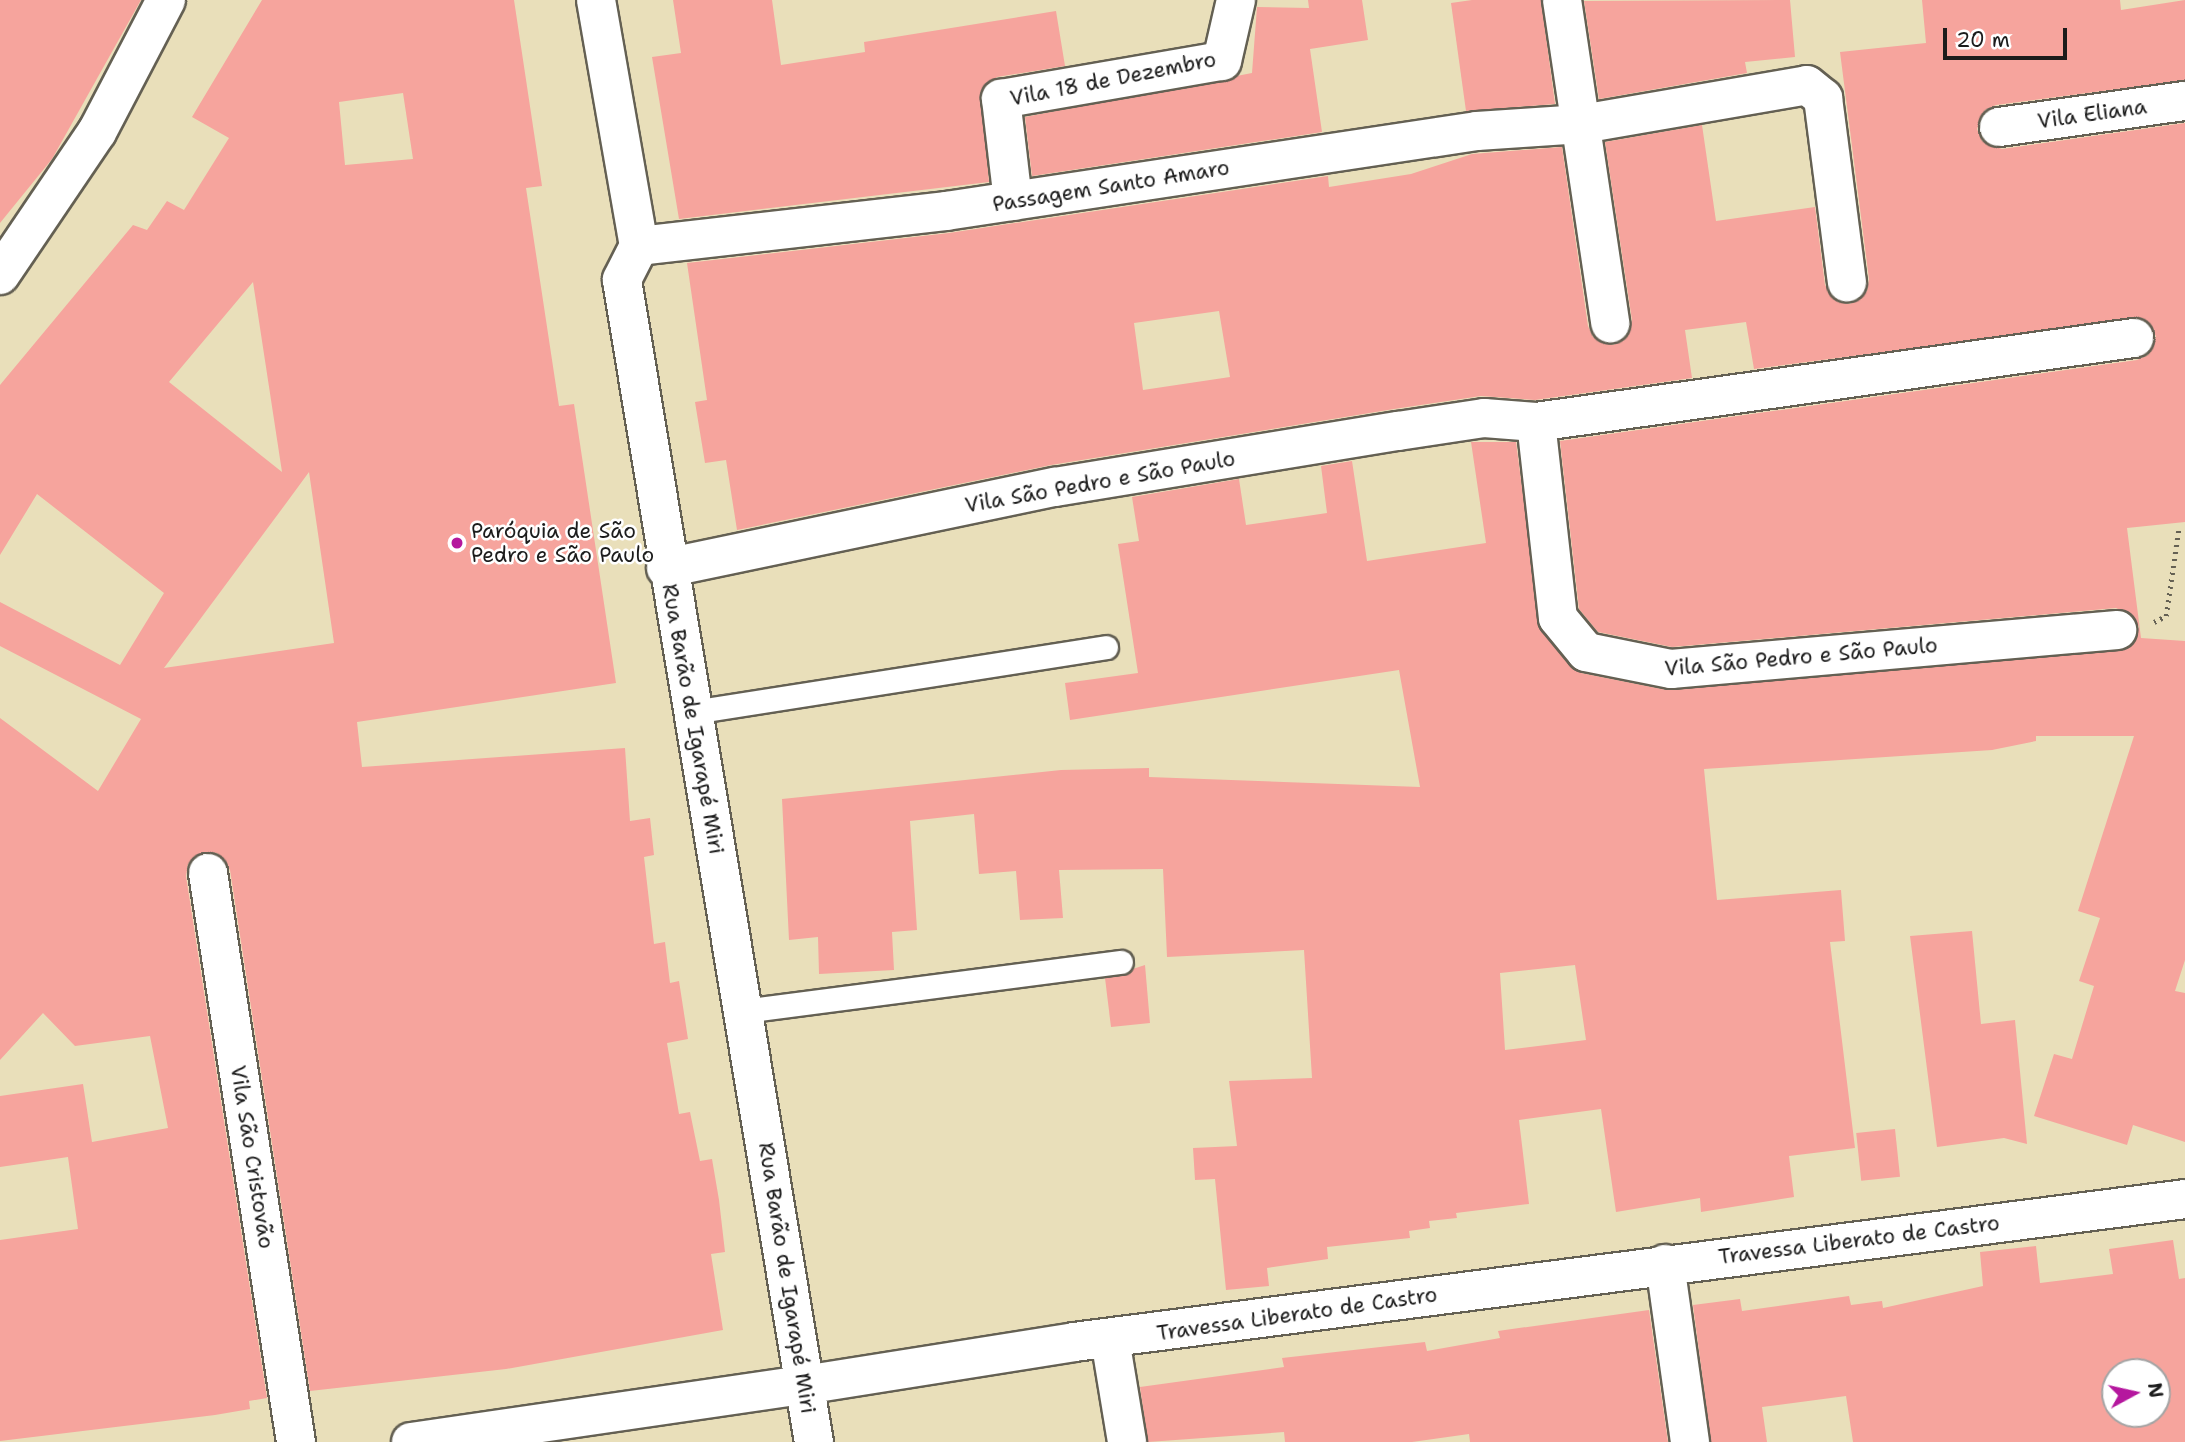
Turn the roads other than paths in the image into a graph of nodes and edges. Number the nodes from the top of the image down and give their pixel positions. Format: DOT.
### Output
graph roads {
  1 [pos="166,0"];
  2 [pos="596,0"];
  3 [pos="1236,0"];
  4 [pos="1562,0"];
  5 [pos="2185,101"];
  6 [pos="1582,124"];
  7 [pos="1999,127"];
  8 [pos="1013,201"];
  9 [pos="639,246"];
  10 [pos="0,275"];
  11 [pos="1847,282"];
  12 [pos="1609,323"];
  13 [pos="2134,338"];
  14 [pos="1536,422"];
  15 [pos="666,568"];
  16 [pos="2117,630"];
  17 [pos="1106,647"];
  18 [pos="692,712"];
  19 [pos="208,873"];
  20 [pos="1121,962"];
  21 [pos="743,1011"];
  22 [pos="2185,1199"];
  23 [pos="1665,1264"];
  24 [pos="1110,1339"];
  25 [pos="804,1385"];
  26 [pos="296,1442"];
  27 [pos="411,1442"];
  28 [pos="814,1442"];
  29 [pos="1127,1442"];
  30 [pos="1690,1442"];
  1 -- 10 [label="street"];
  2 -- 9 [label="street"];
  3 -- 8 [label="street, Vila 18 de Dezembro"];
  4 -- 6 [label="street"];
  5 -- 7 [label="street, Vila Eliana"];
  6 -- 8 [label="street, Passagem Santo Amaro"];
  6 -- 11 [label="street, Passagem Santo Amaro"];
  6 -- 12 [label="street"];
  8 -- 9 [label="street, Passagem Santo Amaro"];
  9 -- 15 [label="street, Rua Barão de Igarapé Miri"];
  13 -- 14 [label="street, Vila São Pedro e São Paulo"];
  14 -- 15 [label="street, Vila São Pedro e São Paulo"];
  14 -- 16 [label="street, Vila São Pedro e São Paulo"];
  15 -- 18 [label="street, Rua Barão de Igarapé Miri"];
  17 -- 18 [label="lane"];
  18 -- 21 [label="street, Rua Barão de Igarapé Miri"];
  19 -- 26 [label="street, Vila São Cristovão"];
  20 -- 21 [label="lane"];
  21 -- 25 [label="street, Rua Barão de Igarapé Miri"];
  22 -- 23 [label="street, Travessa Liberato de Castro"];
  23 -- 24 [label="street, Travessa Liberato de Castro"];
  23 -- 30 [label="street"];
  24 -- 25 [label="street, Travessa Liberato de Castro"];
  24 -- 29 [label="street"];
  25 -- 27 [label="street, Travessa Liberato de Castro"];
  25 -- 28 [label="street, Rua Barão de Igarapé Miri"];
}
